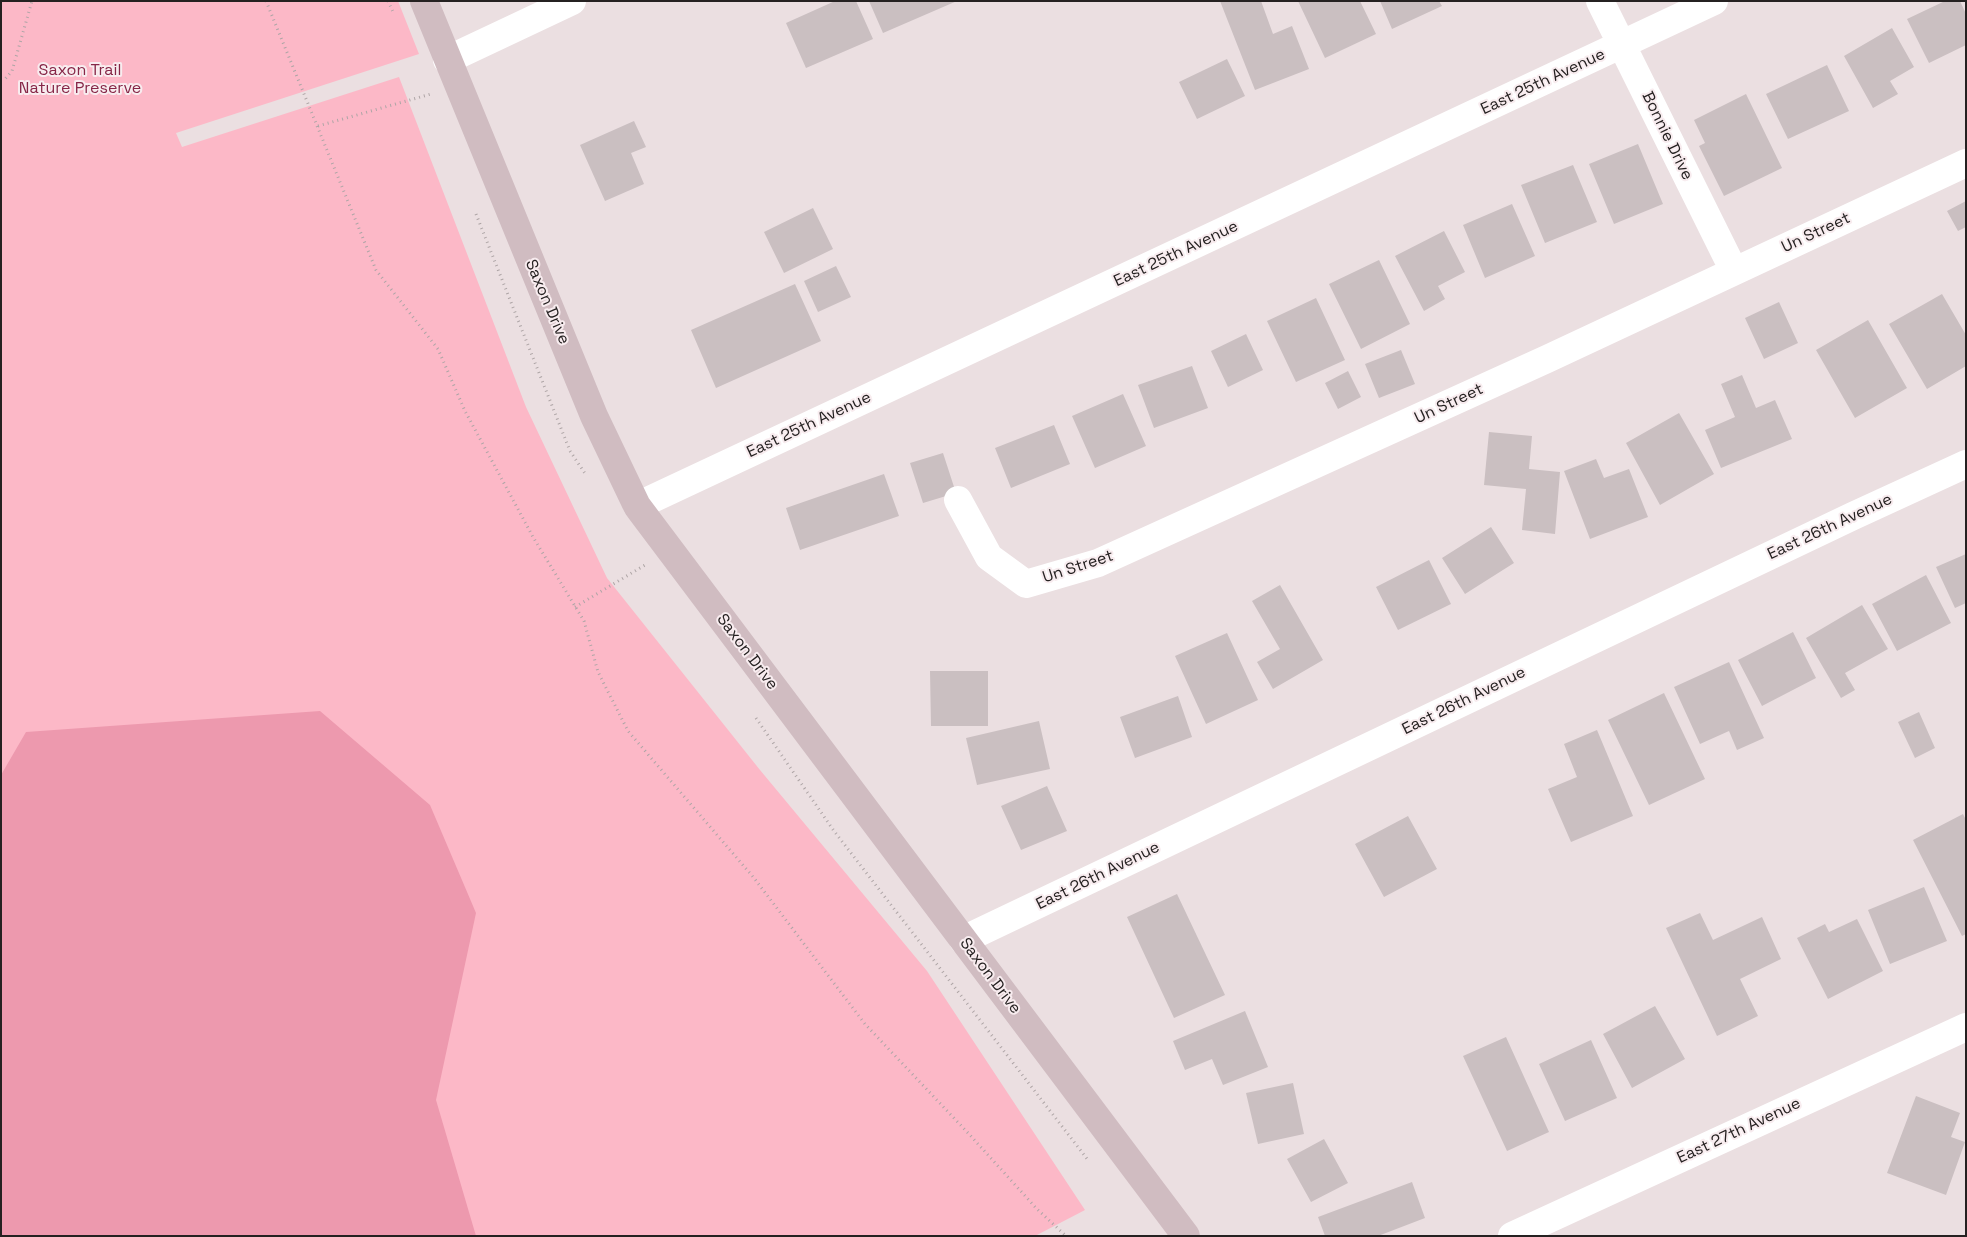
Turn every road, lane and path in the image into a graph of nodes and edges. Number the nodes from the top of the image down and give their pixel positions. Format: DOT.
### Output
graph roads {
  1 [pos="32,1"];
  2 [pos="266,1"];
  3 [pos="424,1"];
  4 [pos="572,1"];
  5 [pos="1600,1"];
  6 [pos="1714,1"];
  7 [pos="1622,45"];
  8 [pos="447,60"];
  9 [pos="1,80"];
  10 [pos="432,94"];
  11 [pos="318,126"];
  12 [pos="1966,163"];
  13 [pos="1734,271"];
  14 [pos="1966,464"];
  15 [pos="958,500"];
  16 [pos="637,506"];
  17 [pos="648,563"];
  18 [pos="575,607"];
  19 [pos="963,940"];
  20 [pos="1966,1027"];
  21 [pos="1066,1236"];
  22 [pos="1186,1236"];
  23 [pos="1512,1236"];
  1 -- 9 [label="path"];
  2 -- 11 [label="path"];
  3 -- 8 [label="street, Saxon Drive"];
  4 -- 8 [label="street"];
  5 -- 7 [label="street, Bonnie Drive"];
  6 -- 7 [label="street, East 25th Avenue"];
  7 -- 13 [label="street, Bonnie Drive"];
  7 -- 16 [label="street, East 25th Avenue"];
  8 -- 16 [label="street, Saxon Drive"];
  10 -- 11 [label="path"];
  11 -- 18 [label="path"];
  12 -- 13 [label="street, Un Street"];
  13 -- 15 [label="street, Un Street"];
  14 -- 19 [label="street, East 26th Avenue"];
  16 -- 19 [label="street, Saxon Drive"];
  17 -- 18 [label="path"];
  18 -- 21 [label="path"];
  19 -- 22 [label="street, Saxon Drive"];
  20 -- 23 [label="street, East 27th Avenue"];
}
